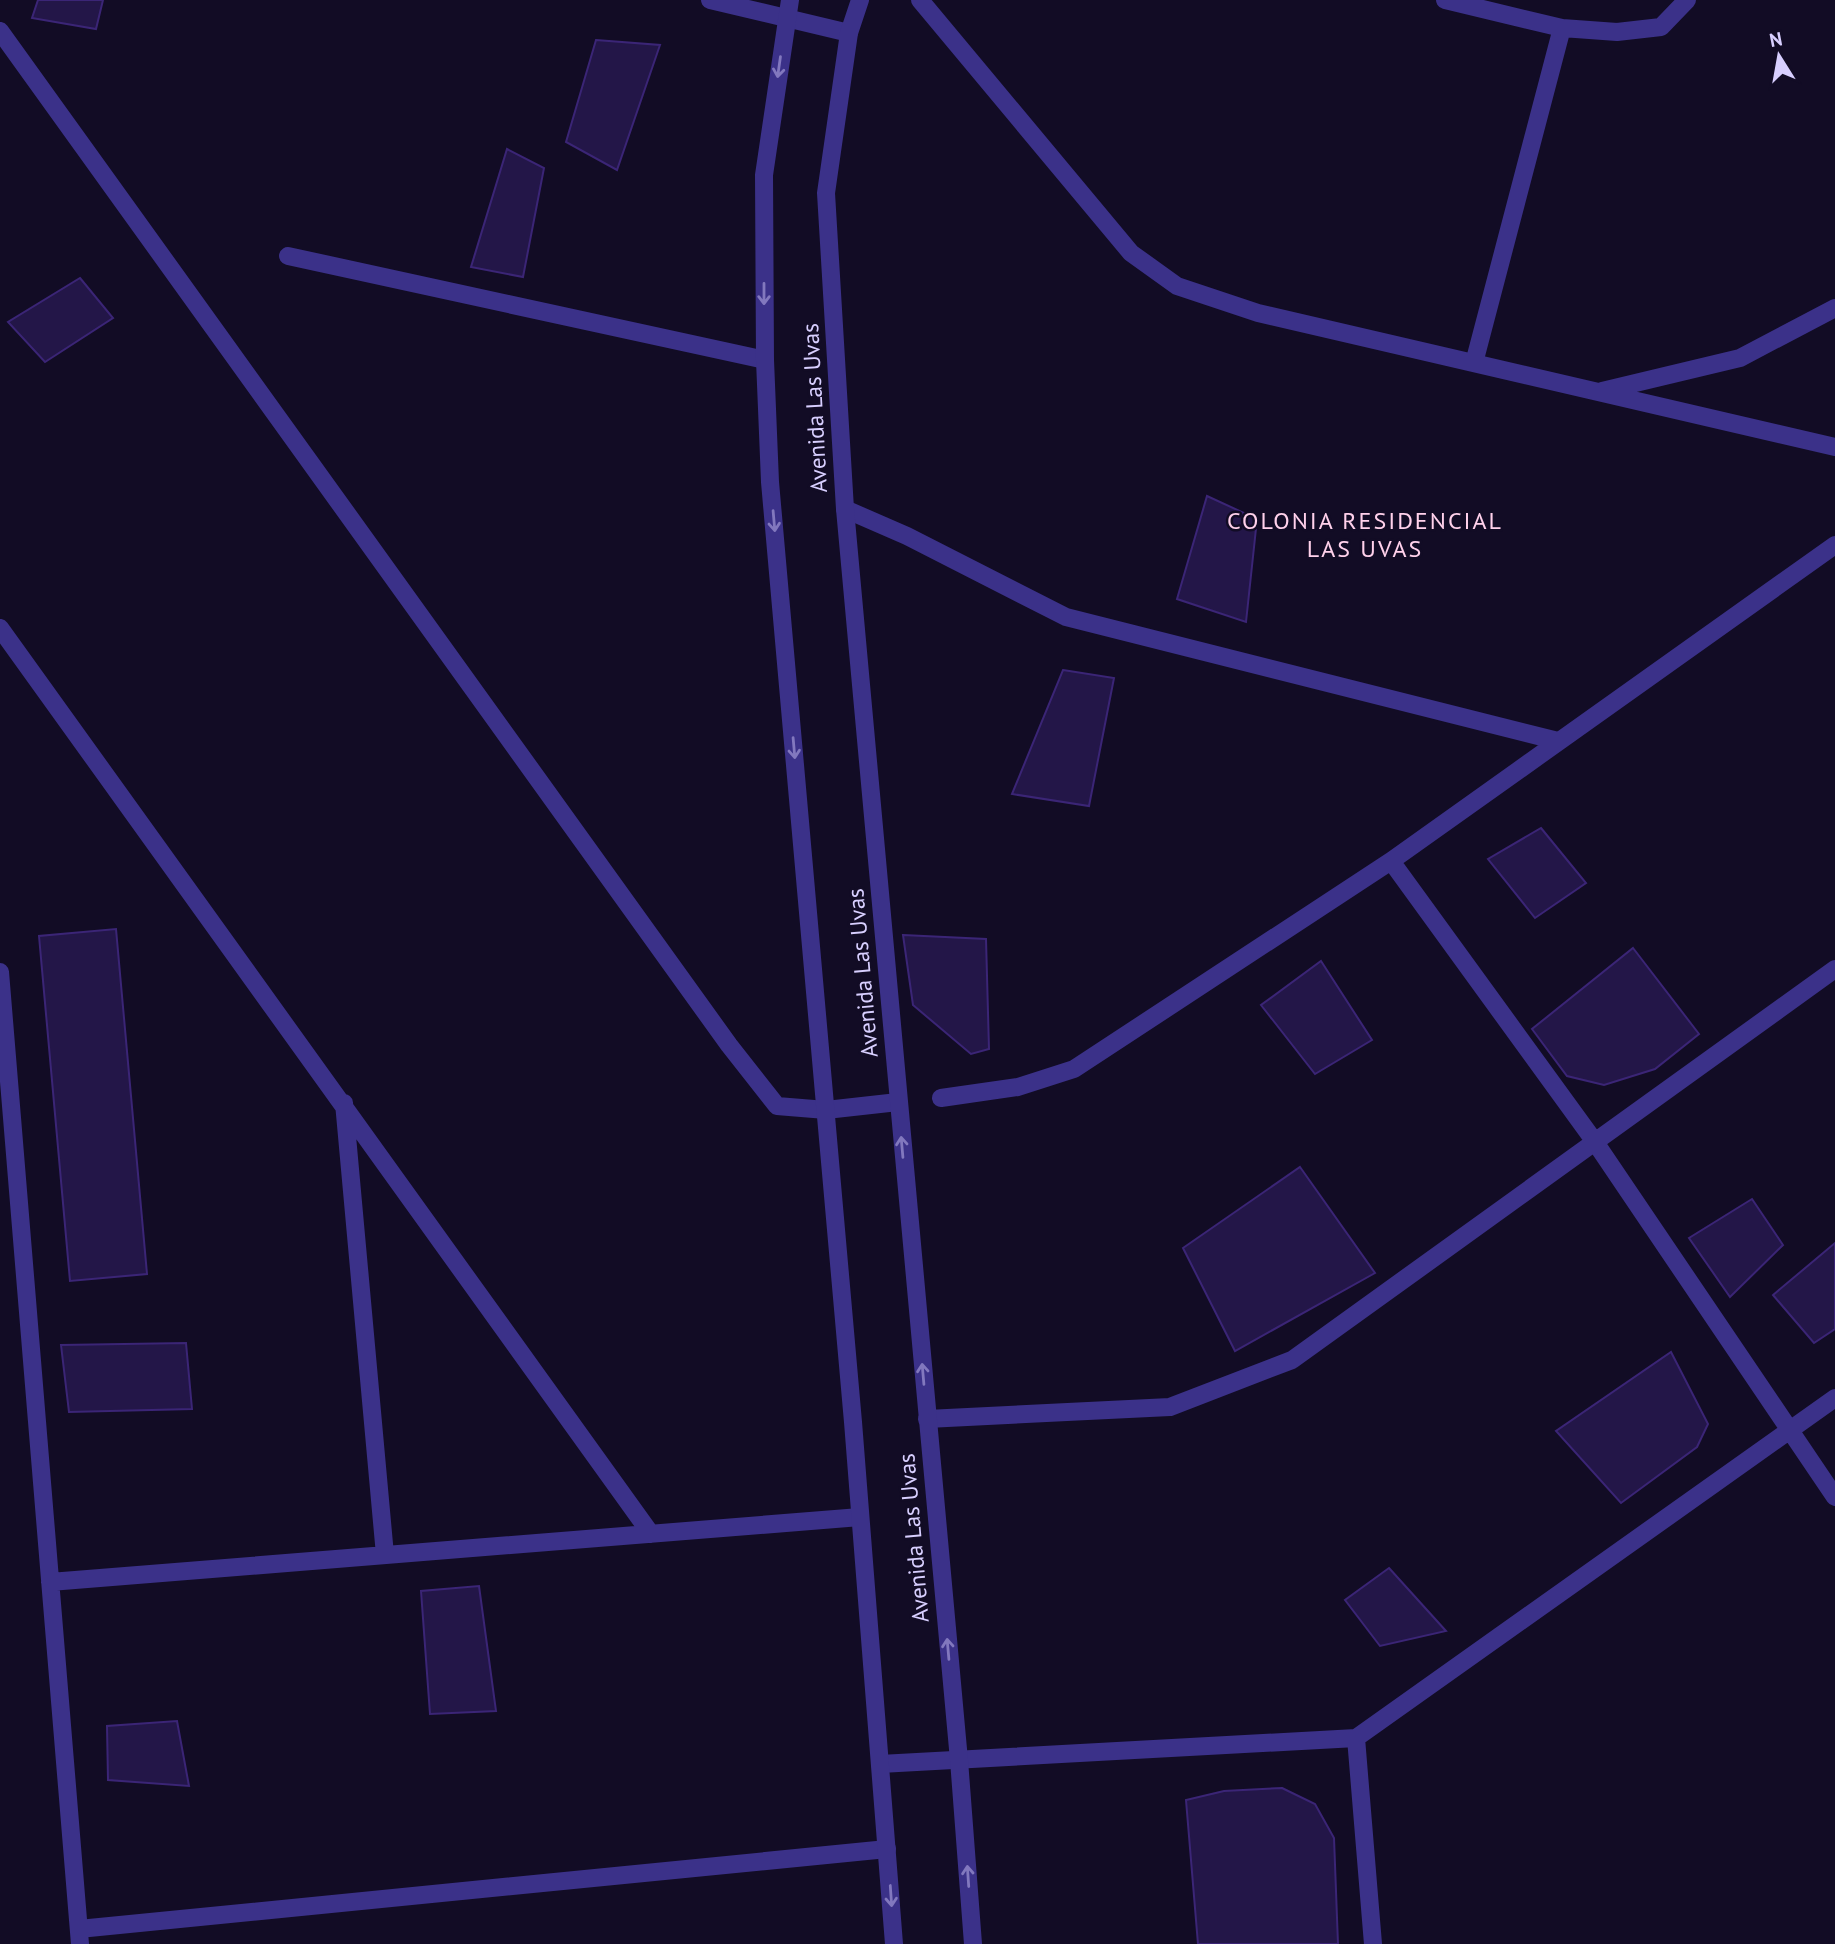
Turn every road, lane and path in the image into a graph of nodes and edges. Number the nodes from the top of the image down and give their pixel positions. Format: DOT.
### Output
graph roads {
  1 [pos="710,0"];
  2 [pos="860,0"];
  3 [pos="920,0"];
  4 [pos="1445,0"];
  5 [pos="1687,0"];
  6 [pos="788,9"];
  7 [pos="1562,28"];
  8 [pos="0,31"];
  9 [pos="849,33"];
  10 [pos="288,256"];
  11 [pos="1835,308"];
  12 [pos="765,360"];
  13 [pos="1474,363"];
  14 [pos="1599,392"];
  15 [pos="1835,447"];
  16 [pos="845,509"];
  17 [pos="1835,545"];
  18 [pos="0,628"];
  19 [pos="1558,741"];
  20 [pos="1391,861"];
  21 [pos="1835,969"];
  22 [pos="0,972"];
  23 [pos="941,1098"];
  24 [pos="344,1102"];
  25 [pos="898,1102"];
  26 [pos="826,1110"];
  27 [pos="1595,1142"];
  28 [pos="1835,1398"];
  29 [pos="927,1419"];
  30 [pos="1789,1429"];
  31 [pos="1835,1497"];
  32 [pos="860,1517"];
  33 [pos="652,1534"];
  34 [pos="386,1555"];
  35 [pos="50,1582"];
  36 [pos="1356,1738"];
  37 [pos="959,1760"];
  38 [pos="880,1764"];
  39 [pos="887,1849"];
  40 [pos="79,1936"];
  41 [pos="894,1944"];
  42 [pos="973,1944"];
  43 [pos="1373,1944"];
  1 -- 6 [label="street"];
  2 -- 9 [label="street, Avenida Las Uvas"];
  3 -- 13 [label="street"];
  4 -- 7 [label="street"];
  5 -- 7 [label="street"];
  6 -- 9 [label="street"];
  6 -- 12 [label="street, Avenida Las Uvas, one-way"];
  7 -- 13 [label="street"];
  8 -- 26 [label="street"];
  9 -- 16 [label="street, Avenida Las Uvas"];
  10 -- 12 [label="street"];
  11 -- 14 [label="street"];
  12 -- 26 [label="street, Avenida Las Uvas, one-way"];
  13 -- 14 [label="street"];
  14 -- 15 [label="street"];
  16 -- 19 [label="street"];
  16 -- 25 [label="street, Avenida Las Uvas"];
  17 -- 19 [label="street"];
  18 -- 24 [label="street"];
  19 -- 20 [label="street"];
  20 -- 23 [label="street"];
  20 -- 27 [label="street"];
  21 -- 27 [label="street"];
  22 -- 35 [label="street"];
  24 -- 33 [label="street"];
  24 -- 34 [label="street"];
  25 -- 26 [label="street"];
  29 -- 25 [label="street, Avenida Las Uvas, one-way"];
  26 -- 32 [label="street, Avenida Las Uvas"];
  27 -- 29 [label="street"];
  27 -- 30 [label="street"];
  28 -- 30 [label="street"];
  37 -- 29 [label="street, Avenida Las Uvas, one-way"];
  30 -- 31 [label="street"];
  30 -- 36 [label="street"];
  32 -- 33 [label="street"];
  32 -- 38 [label="street, Avenida Las Uvas"];
  33 -- 34 [label="street"];
  34 -- 35 [label="street"];
  35 -- 40 [label="street"];
  36 -- 37 [label="street"];
  36 -- 43 [label="street"];
  37 -- 38 [label="street"];
  42 -- 37 [label="street, Avenida Las Uvas, one-way"];
  38 -- 39 [label="street, Avenida Las Uvas"];
  39 -- 40 [label="street"];
  39 -- 41 [label="street, Avenida Las Uvas, one-way"];
}
